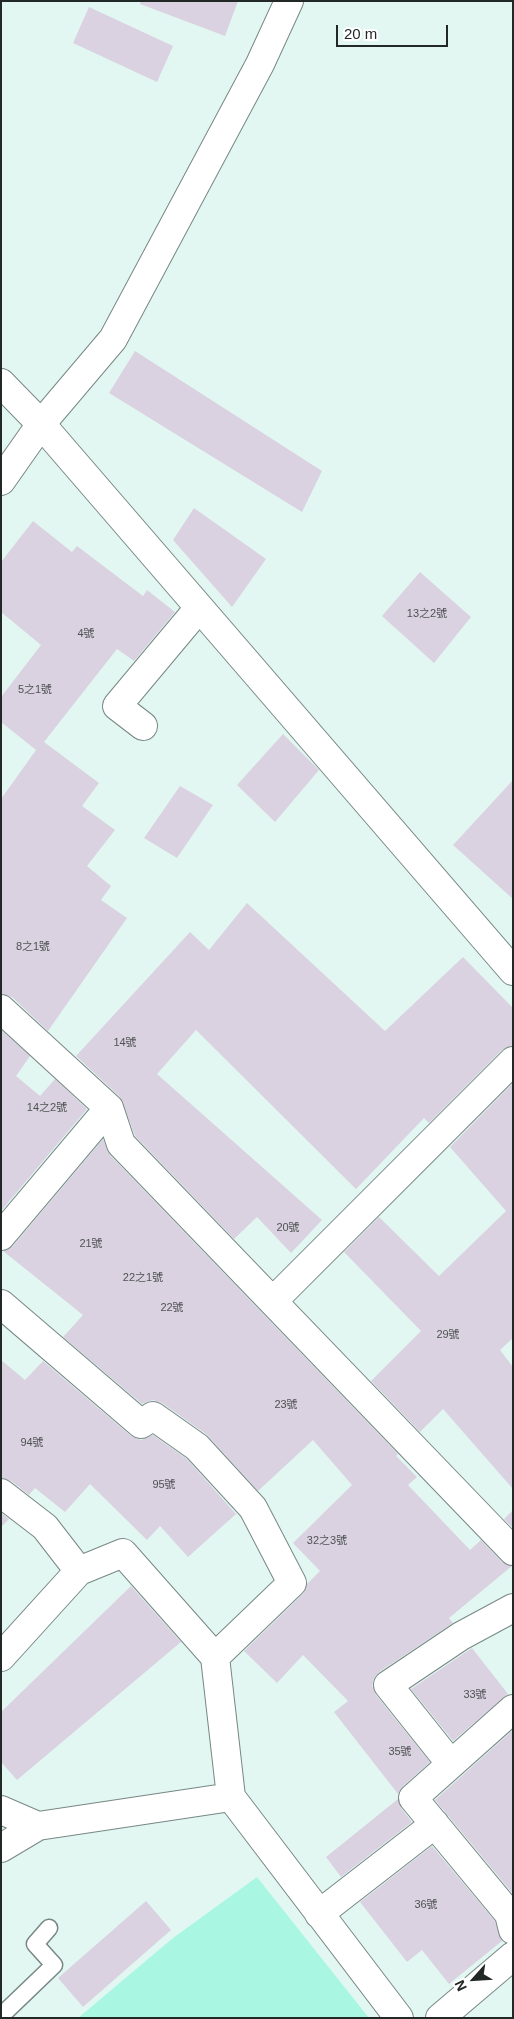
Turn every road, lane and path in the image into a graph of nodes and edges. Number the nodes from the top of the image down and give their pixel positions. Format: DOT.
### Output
graph roads {
  1 [pos="289,1"];
  2 [pos="1,383"];
  3 [pos="41,424"];
  4 [pos="1,481"];
  5 [pos="198,608"];
  6 [pos="144,726"];
  7 [pos="513,971"];
  8 [pos="1,1009"];
  9 [pos="513,1061"];
  10 [pos="109,1108"];
  11 [pos="1,1236"];
  12 [pos="274,1300"];
  13 [pos="1,1304"];
  14 [pos="1,1493"];
  15 [pos="513,1551"];
  16 [pos="79,1571"];
  17 [pos="513,1608"];
  18 [pos="1,1657"];
  19 [pos="215,1657"];
  20 [pos="513,1709"];
  21 [pos="451,1764"];
  22 [pos="231,1797"];
  23 [pos="1,1810"];
  24 [pos="435,1824"];
  25 [pos="38,1826"];
  26 [pos="1,1848"];
  27 [pos="319,1914"];
  28 [pos="49,1928"];
  29 [pos="513,1930"];
  30 [pos="513,1956"];
  31 [pos="1,2016"];
  32 [pos="399,2018"];
  33 [pos="440,2018"];
  1 -- 3 [label="street"];
  2 -- 3 [label="street"];
  3 -- 4 [label="street"];
  3 -- 5 [label="street"];
  5 -- 6 [label="street"];
  5 -- 7 [label="street"];
  8 -- 10 [label="street"];
  9 -- 12 [label="street"];
  10 -- 11 [label="street"];
  10 -- 12 [label="street"];
  12 -- 15 [label="street"];
  13 -- 19 [label="street"];
  14 -- 16 [label="street"];
  16 -- 18 [label="street"];
  16 -- 19 [label="street"];
  17 -- 21 [label="street"];
  19 -- 22 [label="street"];
  20 -- 21 [label="street"];
  21 -- 24 [label="street"];
  22 -- 25 [label="street"];
  22 -- 27 [label="street"];
  23 -- 25 [label="street"];
  24 -- 27 [label="street"];
  24 -- 29 [label="street"];
  25 -- 26 [label="street"];
  27 -- 32 [label="street"];
  28 -- 31 [label="lane"];
  30 -- 33 [label="street"];
}
